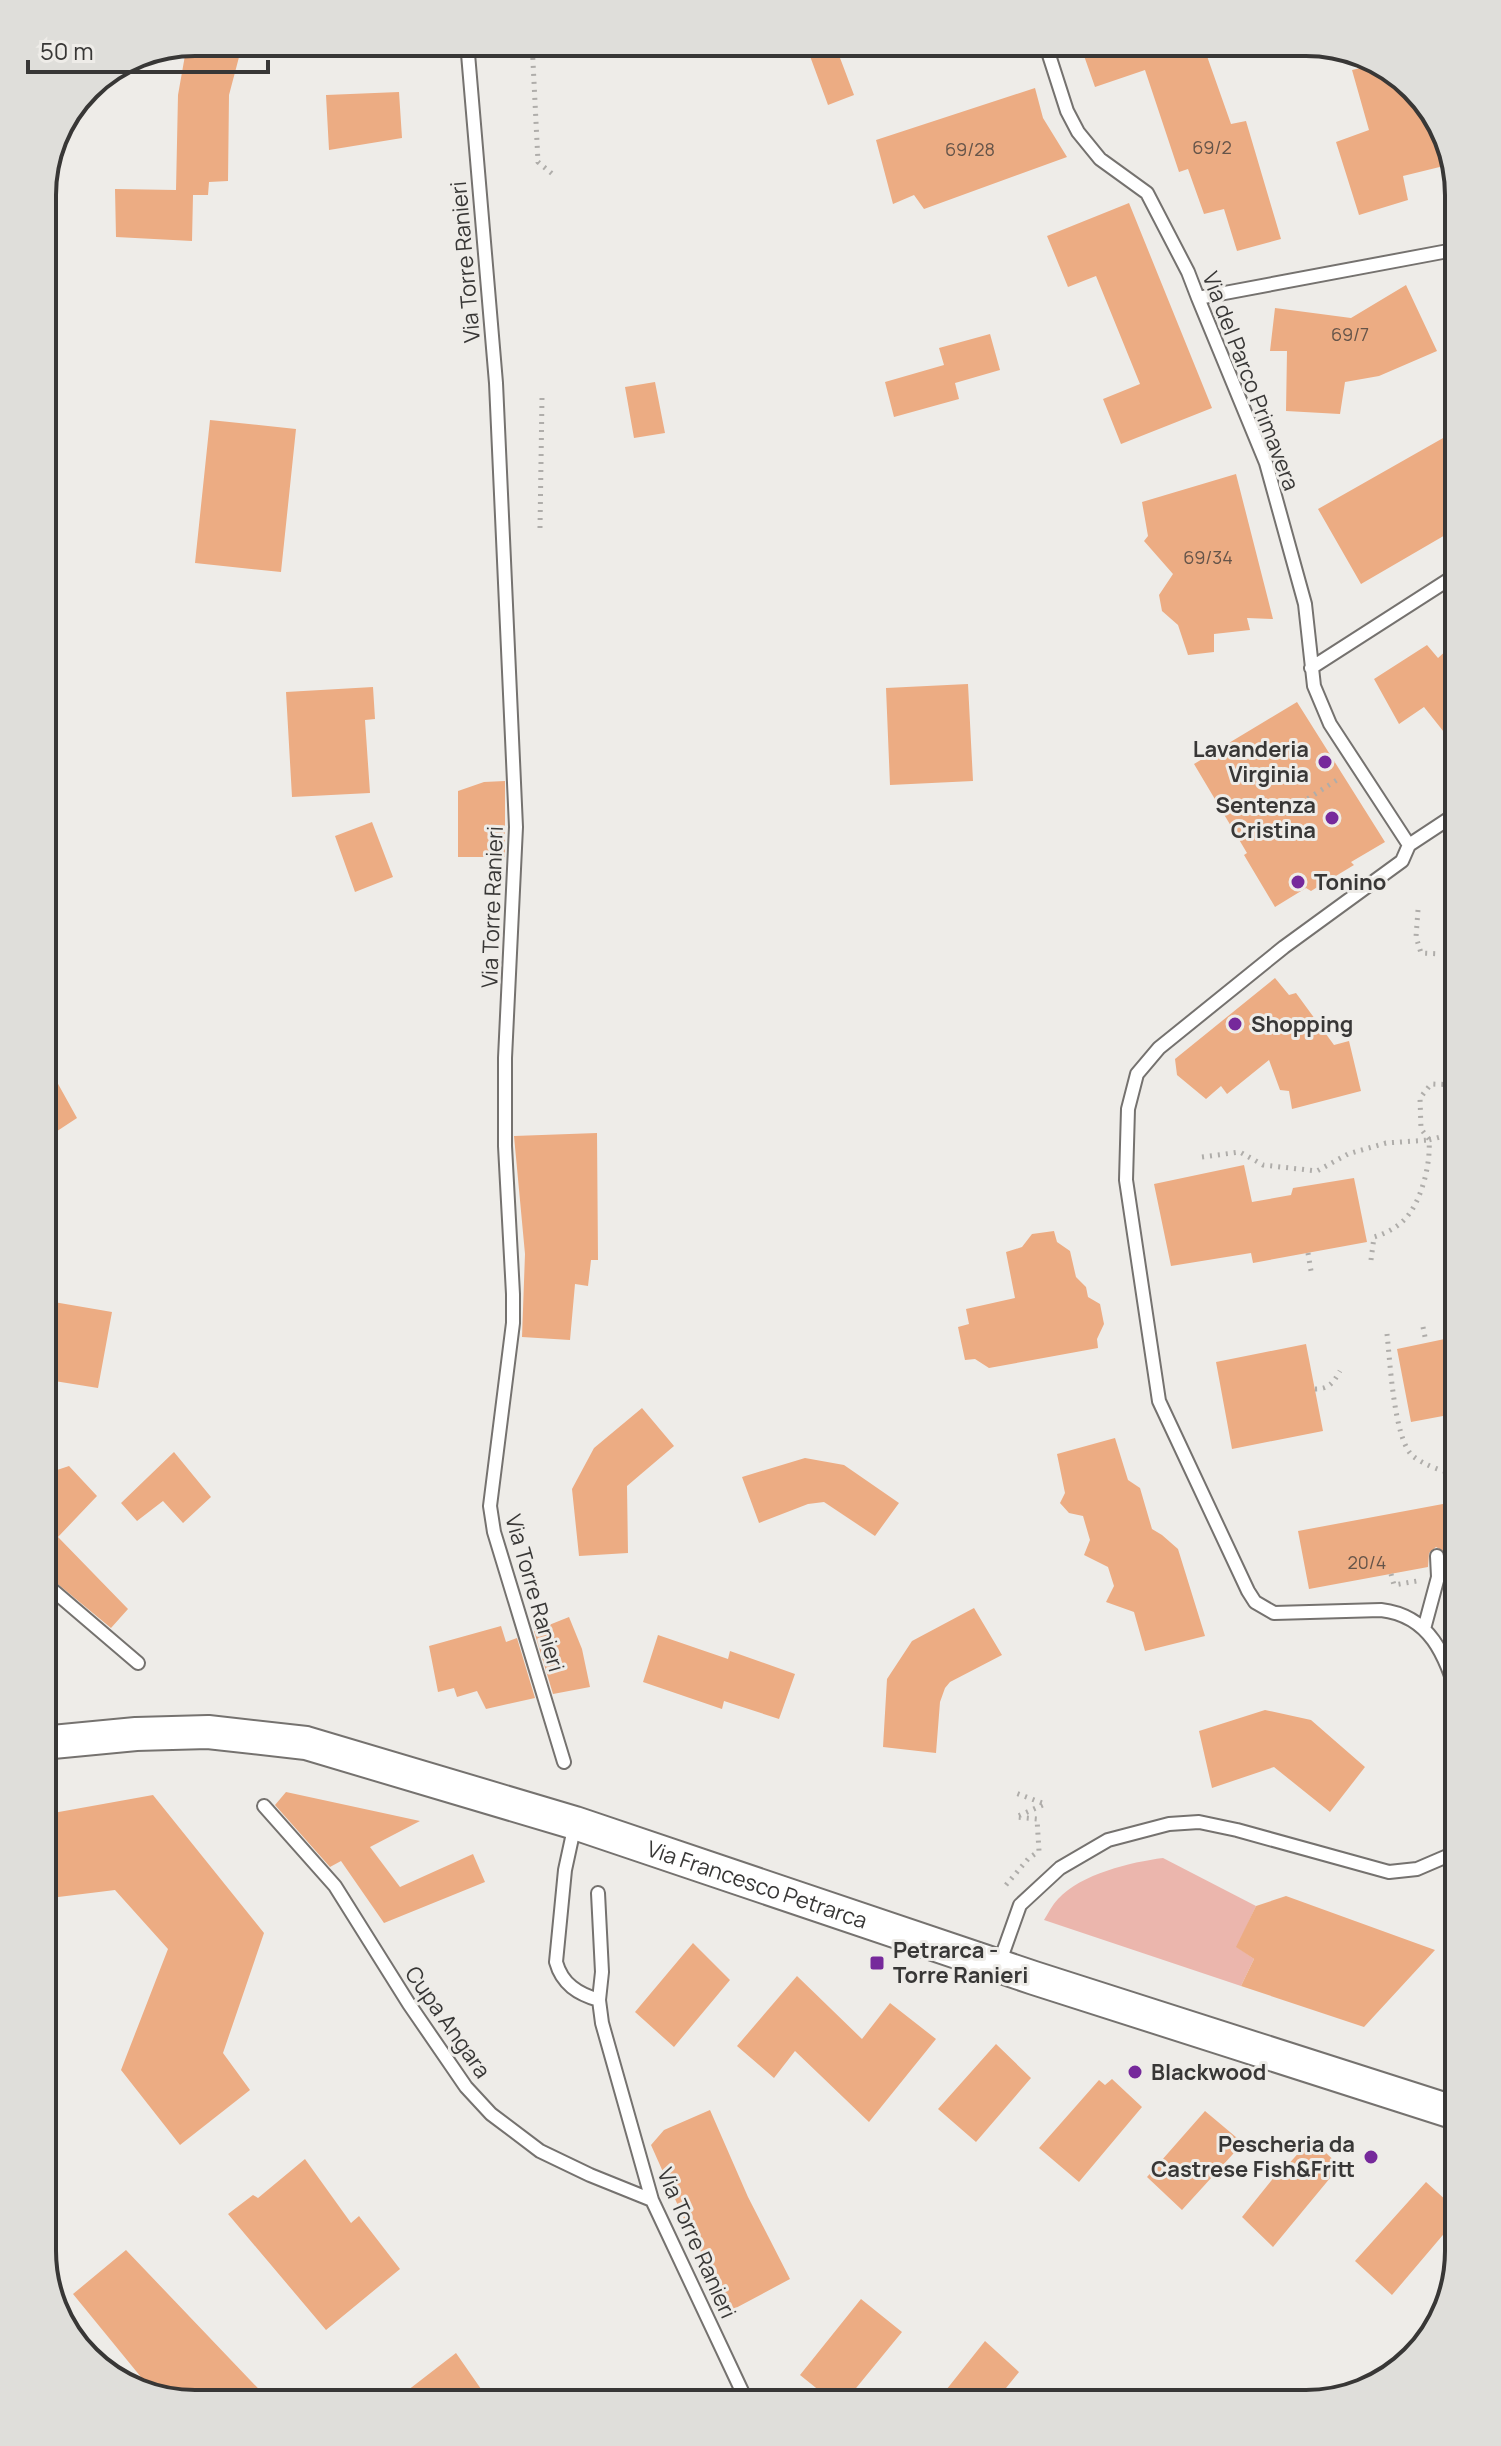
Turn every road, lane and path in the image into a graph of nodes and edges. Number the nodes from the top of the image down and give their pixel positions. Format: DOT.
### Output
graph roads {
  1 [pos="468,56"];
  2 [pos="533,56"];
  3 [pos="1049,56"];
  4 [pos="556,177"];
  5 [pos="1445,252"];
  6 [pos="1198,298"];
  7 [pos="542,397"];
  8 [pos="540,528"];
  9 [pos="1445,582"];
  10 [pos="1311,668"];
  11 [pos="1330,784"];
  12 [pos="1301,803"];
  13 [pos="1445,821"];
  14 [pos="1409,845"];
  15 [pos="1418,910"];
  16 [pos="1441,954"];
  17 [pos="1445,1084"];
  18 [pos="1445,1136"];
  19 [pos="1429,1140"];
  20 [pos="1202,1157"];
  21 [pos="1308,1253"];
  22 [pos="1371,1260"];
  23 [pos="1311,1271"];
  24 [pos="1423,1327"];
  25 [pos="1387,1334"];
  26 [pos="1426,1342"];
  27 [pos="1340,1371"];
  28 [pos="1315,1389"];
  29 [pos="1445,1472"];
  30 [pos="1437,1556"];
  31 [pos="56,1593"];
  32 [pos="1424,1629"];
  33 [pos="1445,1658"];
  34 [pos="138,1663"];
  35 [pos="56,1742"];
  36 [pos="564,1762"];
  37 [pos="1013,1792"];
  38 [pos="264,1806"];
  39 [pos="575,1823"];
  40 [pos="1445,1857"];
  41 [pos="598,1893"];
  42 [pos="1002,1893"];
  43 [pos="998,1966"];
  44 [pos="599,2000"];
  45 [pos="1445,2110"];
  46 [pos="652,2200"];
  47 [pos="741,2390"];
  1 -- 36 [label="lane, Via Torre Ranieri"];
  2 -- 4 [label="path"];
  3 -- 6 [label="lane, Via del Parco Primavera"];
  5 -- 6 [label="lane"];
  6 -- 10 [label="lane, Via del Parco Primavera"];
  7 -- 8 [label="path"];
  9 -- 10 [label="lane"];
  10 -- 14 [label="lane, Via del Parco Primavera"];
  11 -- 12 [label="path"];
  13 -- 14 [label="lane"];
  14 -- 32 [label="lane"];
  15 -- 16 [label="path"];
  17 -- 19 [label="path"];
  18 -- 19 [label="path"];
  19 -- 20 [label="path"];
  19 -- 22 [label="path"];
  21 -- 23 [label="path"];
  24 -- 26 [label="path"];
  25 -- 29 [label="path"];
  27 -- 28 [label="path"];
  30 -- 32 [label="lane"];
  31 -- 34 [label="lane"];
  32 -- 33 [label="lane"];
  35 -- 39 [label="street, Via Francesco Petrarca"];
  37 -- 42 [label="path"];
  38 -- 46 [label="lane, Cupa Angara"];
  39 -- 43 [label="street, Via Francesco Petrarca"];
  39 -- 44 [label="lane"];
  40 -- 43 [label="lane"];
  41 -- 44 [label="lane, Via Torre Ranieri"];
  43 -- 45 [label="street, Via Francesco Petrarca"];
  44 -- 46 [label="lane, Via Torre Ranieri"];
  46 -- 47 [label="lane, Via Torre Ranieri"];
}
